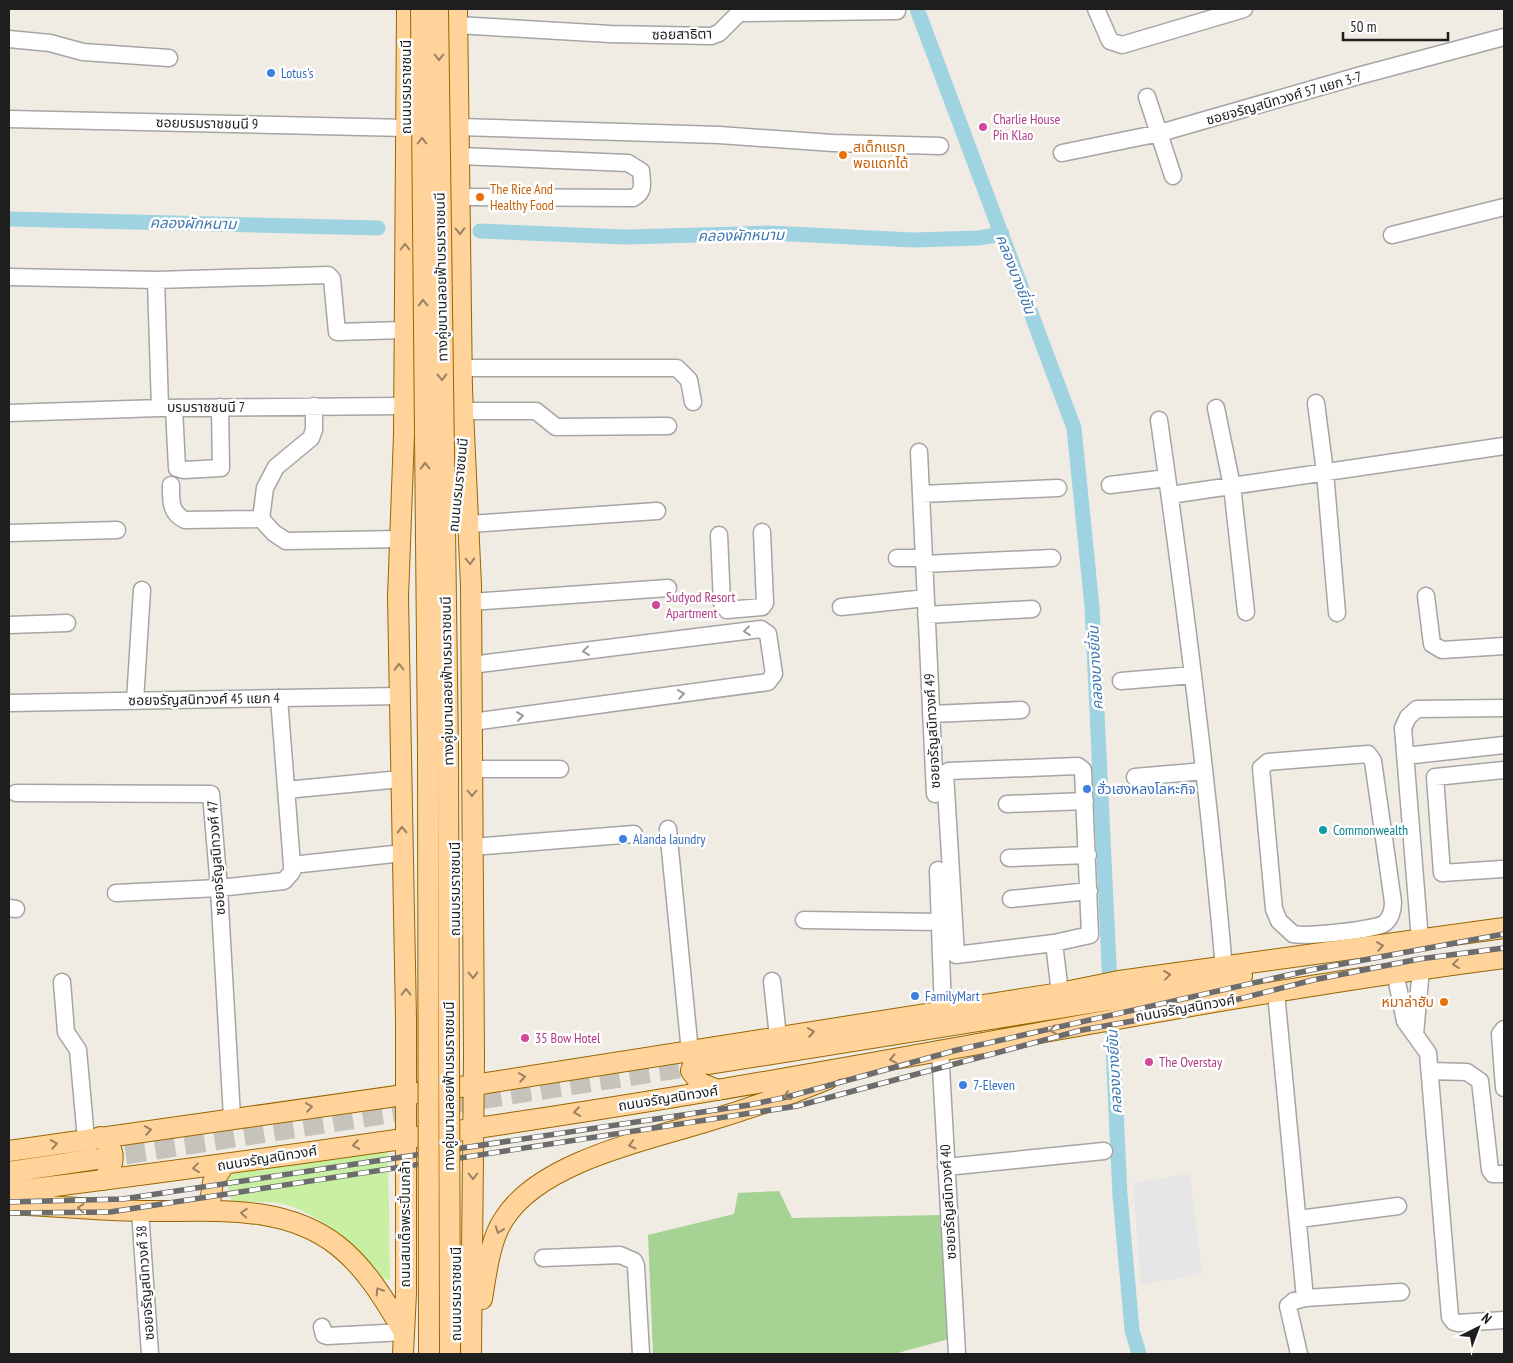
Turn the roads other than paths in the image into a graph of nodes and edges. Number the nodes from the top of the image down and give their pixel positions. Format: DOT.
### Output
graph roads {
  1 [pos="406,9"];
  2 [pos="421,9"];
  3 [pos="438,9"];
  4 [pos="1096,9"];
  5 [pos="1244,9"];
  6 [pos="898,11"];
  7 [pos="457,17"];
  8 [pos="1504,37"];
  9 [pos="9,39"];
  10 [pos="169,58"];
  11 [pos="1147,97"];
  12 [pos="238,118"];
  13 [pos="9,119"];
  14 [pos="406,124"];
  15 [pos="459,127"];
  16 [pos="1160,133"];
  17 [pos="940,146"];
  18 [pos="1062,154"];
  19 [pos="459,156"];
  20 [pos="1173,176"];
  21 [pos="460,197"];
  22 [pos="1504,207"];
  23 [pos="1392,235"];
  24 [pos="9,277"];
  25 [pos="156,280"];
  26 [pos="404,330"];
  27 [pos="462,368"];
  28 [pos="693,402"];
  29 [pos="1316,403"];
  30 [pos="314,406"];
  31 [pos="404,406"];
  32 [pos="220,407"];
  33 [pos="167,408"];
  34 [pos="1216,408"];
  35 [pos="9,412"];
  36 [pos="463,418"];
  37 [pos="1159,420"];
  38 [pos="668,426"];
  39 [pos="404,435"];
  40 [pos="1504,446"];
  41 [pos="919,452"];
  42 [pos="1325,472"];
  43 [pos="1168,478"];
  44 [pos="171,485"];
  45 [pos="1110,485"];
  46 [pos="1232,486"];
  47 [pos="1058,488"];
  48 [pos="921,494"];
  49 [pos="1170,495"];
  50 [pos="658,511"];
  51 [pos="261,519"];
  52 [pos="469,524"];
  53 [pos="117,530"];
  54 [pos="762,532"];
  55 [pos="9,533"];
  56 [pos="719,535"];
  57 [pos="400,539"];
  58 [pos="897,558"];
  59 [pos="1052,558"];
  60 [pos="924,561"];
  61 [pos="668,588"];
  62 [pos="142,590"];
  63 [pos="1426,596"];
  64 [pos="926,598"];
  65 [pos="471,602"];
  66 [pos="841,607"];
  67 [pos="1032,609"];
  68 [pos="1246,612"];
  69 [pos="1337,613"];
  70 [pos="926,615"];
  71 [pos="67,623"];
  72 [pos="9,626"];
  73 [pos="1504,646"];
  74 [pos="471,665"];
  75 [pos="1193,676"];
  76 [pos="1121,681"];
  77 [pos="400,696"];
  78 [pos="280,698"];
  79 [pos="135,701"];
  80 [pos="9,703"];
  81 [pos="1504,708"];
  82 [pos="1021,710"];
  83 [pos="931,714"];
  84 [pos="472,722"];
  85 [pos="1504,745"];
  86 [pos="1405,756"];
  87 [pos="472,769"];
  88 [pos="560,769"];
  89 [pos="1504,770"];
  90 [pos="1204,771"];
  91 [pos="1135,777"];
  92 [pos="401,779"];
  93 [pos="286,790"];
  94 [pos="16,793"];
  95 [pos="1085,801"];
  96 [pos="1007,804"];
  97 [pos="668,830"];
  98 [pos="634,834"];
  99 [pos="472,847"];
  100 [pos="403,853"];
  101 [pos="1088,854"];
  102 [pos="1009,858"];
  103 [pos="292,865"];
  104 [pos="1502,869"];
  105 [pos="219,888"];
  106 [pos="1089,891"];
  107 [pos="116,892"];
  108 [pos="1011,899"];
  109 [pos="804,920"];
  110 [pos="940,922"];
  111 [pos="473,926"];
  112 [pos="1504,928"];
  113 [pos="404,929"];
  114 [pos="1420,940"];
  115 [pos="1350,941"];
  116 [pos="1054,942"];
  117 [pos="1504,958"];
  118 [pos="1421,968"];
  119 [pos="1395,972"];
  120 [pos="1222,975"];
  121 [pos="772,981"];
  122 [pos="62,982"];
  123 [pos="1324,983"];
  124 [pos="1060,993"];
  125 [pos="1276,993"];
  126 [pos="1096,994"];
  127 [pos="943,1011"];
  128 [pos="474,1020"];
  129 [pos="406,1022"];
  130 [pos="1504,1029"];
  131 [pos="1415,1034"];
  132 [pos="778,1037"];
  133 [pos="940,1049"];
  134 [pos="690,1052"];
  135 [pos="710,1056"];
  136 [pos="864,1064"];
  137 [pos="1430,1071"];
  138 [pos="474,1085"];
  139 [pos="1504,1088"];
  140 [pos="718,1090"];
  141 [pos="405,1094"];
  142 [pos="232,1118"];
  143 [pos="473,1128"];
  144 [pos="405,1137"];
  145 [pos="93,1138"];
  146 [pos="9,1151"];
  147 [pos="1104,1151"];
  148 [pos="96,1160"];
  149 [pos="224,1165"];
  150 [pos="946,1167"];
  151 [pos="9,1172"];
  152 [pos="1504,1174"];
  153 [pos="103,1180"];
  154 [pos="9,1192"];
  155 [pos="9,1204"];
  156 [pos="1398,1206"];
  157 [pos="209,1210"];
  158 [pos="140,1211"];
  159 [pos="1299,1219"];
  160 [pos="543,1258"];
  161 [pos="1401,1292"];
  162 [pos="406,1293"];
  163 [pos="1305,1298"];
  164 [pos="472,1300"];
  165 [pos="1504,1320"];
  166 [pos="322,1328"];
  167 [pos="404,1332"];
  168 [pos="419,1352"];
  169 [pos="462,1353"];
  170 [pos="150,1354"];
  171 [pos="641,1354"];
  172 [pos="958,1354"];
  173 [pos="1298,1354"];
  1 -- 14 [label="main road, ถนนบรมราชชนนี"];
  168 -- 2 [label="main road, ทางคู่ขนานลอยฟ้าบรมราชชนนี, one-way, bridge"];
  3 -- 169 [label="main road, ทางคู่ขนานลอยฟ้าบรมราชชนนี, one-way, bridge"];
  4 -- 5 [label="street"];
  6 -- 7 [label="street, ซอยสาธิตา"];
  7 -- 15 [label="main road, ถนนบรมราชชนนี"];
  8 -- 16 [label="street, ซอยจรัญสนิทวงศ์ 57 แยก 3-7"];
  9 -- 10 [label="street"];
  11 -- 16 [label="street"];
  12 -- 14 [label="street"];
  13 -- 14 [label="street, ซอยบรมราชชนนี 9"];
  26 -- 14 [label="main road, ถนนบรมราชชนนี, one-way"];
  15 -- 17 [label="street"];
  15 -- 19 [label="main road, ถนนบรมราชชนนี"];
  16 -- 18 [label="street, ซอยจรัญสนิทวงศ์ 57 แยก 3-7"];
  16 -- 20 [label="street"];
  19 -- 21 [label="main road, ถนนบรมราชชนนี"];
  19 -- 21 [label="street"];
  21 -- 27 [label="main road, ถนนบรมราชชนนี, one-way"];
  22 -- 23 [label="street"];
  24 -- 25 [label="street"];
  25 -- 26 [label="street"];
  25 -- 33 [label="street"];
  26 -- 31 [label="main road, ถนนบรมราชชนนี"];
  27 -- 28 [label="street"];
  27 -- 36 [label="main road, ถนนบรมราชชนนี"];
  29 -- 42 [label="street"];
  30 -- 31 [label="street, บรมราชชนนี 7"];
  30 -- 32 [label="street, บรมราชชนนี 7"];
  30 -- 51 [label="street"];
  31 -- 39 [label="main road, ถนนบรมราชชนนี"];
  32 -- 33 [label="street, บรมราชชนนี 7"];
  32 -- 33 [label="street"];
  33 -- 35 [label="street, บรมราชชนนี 7"];
  34 -- 46 [label="street"];
  36 -- 38 [label="street"];
  36 -- 52 [label="main road, ถนนบรมราชชนนี"];
  36 -- 169 [label="main road, ถนนบรมราชชนนี"];
  37 -- 43 [label="street"];
  39 -- 57 [label="main road, ถนนบรมราชชนนี"];
  39 -- 168 [label="main road, ถนนบรมราชชนนี"];
  40 -- 42 [label="street"];
  41 -- 48 [label="street, ซอยจรัญสนิทวงศ์ 49"];
  42 -- 46 [label="street"];
  42 -- 69 [label="street"];
  43 -- 45 [label="street"];
  43 -- 49 [label="street"];
  44 -- 51 [label="street"];
  46 -- 49 [label="street"];
  46 -- 68 [label="street"];
  47 -- 48 [label="street"];
  48 -- 60 [label="street, ซอยจรัญสนิทวงศ์ 49"];
  49 -- 75 [label="street"];
  50 -- 52 [label="street"];
  51 -- 57 [label="street"];
  52 -- 65 [label="main road, ถนนบรมราชชนนี, one-way"];
  53 -- 55 [label="street"];
  54 -- 56 [label="street"];
  77 -- 57 [label="main road, ถนนบรมราชชนนี, one-way"];
  58 -- 60 [label="street"];
  59 -- 60 [label="street"];
  60 -- 64 [label="street, ซอยจรัญสนิทวงศ์ 49"];
  61 -- 65 [label="street"];
  62 -- 79 [label="street"];
  63 -- 73 [label="street"];
  64 -- 66 [label="street"];
  64 -- 70 [label="street, ซอยจรัญสนิทวงศ์ 49"];
  65 -- 74 [label="main road, ถนนบรมราชชนนี"];
  67 -- 70 [label="street"];
  70 -- 83 [label="street, ซอยจรัญสนิทวงศ์ 49"];
  71 -- 72 [label="street"];
  74 -- 84 [label="main road, ถนนบรมราชชนนี"];
  84 -- 74 [label="street, one-way"];
  75 -- 76 [label="street"];
  75 -- 90 [label="street"];
  77 -- 78 [label="street, ซอยจรัญสนิทวงศ์ 45 แยก 4"];
  77 -- 92 [label="main road, ถนนบรมราชชนนี"];
  78 -- 79 [label="street, ซอยจรัญสนิทวงศ์ 45 แยก 4"];
  78 -- 93 [label="street"];
  79 -- 80 [label="street, ซอยจรัญสนิทวงศ์ 45 แยก 4"];
  81 -- 86 [label="street"];
  82 -- 83 [label="street"];
  83 -- 110 [label="street, ซอยจรัญสนิทวงศ์ 49"];
  84 -- 87 [label="main road, ถนนบรมราชชนนี"];
  85 -- 86 [label="street"];
  86 -- 114 [label="street"];
  87 -- 88 [label="street"];
  87 -- 99 [label="main road, ถนนบรมราชชนนี, one-way"];
  89 -- 104 [label="street"];
  90 -- 91 [label="street"];
  90 -- 120 [label="street"];
  92 -- 93 [label="street"];
  100 -- 92 [label="main road, ถนนบรมราชชนนี, one-way"];
  93 -- 103 [label="street"];
  94 -- 105 [label="street, ซอยจรัญสนิทวงศ์ 47"];
  95 -- 96 [label="street"];
  95 -- 101 [label="street"];
  95 -- 116 [label="street"];
  97 -- 134 [label="street"];
  98 -- 99 [label="street"];
  99 -- 111 [label="main road, ถนนบรมราชชนนี"];
  100 -- 103 [label="street"];
  100 -- 113 [label="main road, ถนนบรมราชชนนี"];
  101 -- 102 [label="street"];
  101 -- 106 [label="street"];
  103 -- 105 [label="street"];
  105 -- 107 [label="street"];
  105 -- 142 [label="street, ซอยจรัญสนิทวงศ์ 47"];
  106 -- 108 [label="street"];
  106 -- 116 [label="street"];
  109 -- 110 [label="street"];
  110 -- 127 [label="street, ซอยจรัญสนิทวงศ์ 49"];
  111 -- 113 [label="main road"];
  111 -- 128 [label="main road, ถนนบรมราชชนนี, one-way"];
  112 -- 114 [label="main road, ถนนจรัญสนิทวงศ์"];
  129 -- 113 [label="main road, ถนนบรมราชชนนี, one-way"];
  115 -- 114 [label="main road, ถนนจรัญสนิทวงศ์, one-way"];
  115 -- 115 [label="street"];
  115 -- 120 [label="main road, ถนนจรัญสนิทวงศ์"];
  116 -- 124 [label="street"];
  117 -- 118 [label="main road, ถนนจรัญสนิทวงศ์, one-way"];
  118 -- 119 [label="main road, ถนนจรัญสนิทวงศ์"];
  118 -- 131 [label="street"];
  119 -- 123 [label="main road, ถนนจรัญสนิทวงศ์"];
  119 -- 131 [label="street"];
  120 -- 123 [label="main road, ถนนจรัญสนิทวงศ์"];
  120 -- 126 [label="main road, ถนนจรัญสนิทวงศ์"];
  121 -- 132 [label="street"];
  122 -- 145 [label="street"];
  123 -- 125 [label="main road, ถนนจรัญสนิทวงศ์"];
  124 -- 126 [label="main road, ถนนจรัญสนิทวงศ์"];
  124 -- 127 [label="main road, ถนนจรัญสนิทวงศ์"];
  125 -- 133 [label="main road, ถนนจรัญสนิทวงศ์, one-way"];
  125 -- 159 [label="street"];
  126 -- 135 [label="main road, ถนนจรัญสนิทวงศ์"];
  132 -- 127 [label="main road, ถนนจรัญสนิทวงศ์, one-way"];
  128 -- 129 [label="main road"];
  128 -- 138 [label="main road, ถนนบรมราชชนนี"];
  129 -- 141 [label="main road, ถนนบรมราชชนนี"];
  130 -- 139 [label="street"];
  131 -- 137 [label="street"];
  132 -- 135 [label="main road, ถนนจรัญสนิทวงศ์"];
  133 -- 136 [label="main road, ถนนจรัญสนิทวงศ์, one-way"];
  133 -- 150 [label="street, ซอยจรัญสนิทวงศ์ 40"];
  134 -- 135 [label="main road, ถนนจรัญสนิทวงศ์"];
  138 -- 134 [label="main road, ถนนจรัญสนิทวงศ์, one-way"];
  135 -- 140 [label="main road"];
  136 -- 140 [label="main road, ถนนจรัญสนิทวงศ์"];
  136 -- 169 [label="main road, one-way"];
  137 -- 152 [label="street"];
  137 -- 165 [label="street"];
  138 -- 141 [label="main road, ถนนจรัญสนิทวงศ์"];
  138 -- 143 [label="main road, ถนนบรมราชชนนี"];
  140 -- 143 [label="main road, ถนนจรัญสนิทวงศ์, one-way"];
  142 -- 141 [label="main road, ถนนจรัญสนิทวงศ์, one-way"];
  141 -- 144 [label="main road, ถนนสมเด็จพระปิ่นเกล้า"];
  145 -- 142 [label="main road, ถนนจรัญสนิทวงศ์, one-way"];
  143 -- 144 [label="main road, ถนนจรัญสนิทวงศ์"];
  143 -- 164 [label="main road, one-way"];
  144 -- 149 [label="main road, ถนนจรัญสนิทวงศ์, one-way"];
  144 -- 162 [label="main road, ถนนสมเด็จพระปิ่นเกล้า"];
  146 -- 145 [label="main road, ถนนจรัญสนิทวงศ์, one-way"];
  145 -- 153 [label="main road"];
  147 -- 150 [label="street"];
  148 -- 151 [label="main road"];
  149 -- 153 [label="main road, ถนนจรัญสนิทวงศ์, one-way"];
  149 -- 157 [label="main road"];
  150 -- 172 [label="street, ซอยจรัญสนิทวงศ์ 40"];
  153 -- 154 [label="main road, ถนนจรัญสนิทวงศ์"];
  158 -- 155 [label="main road, one-way"];
  156 -- 159 [label="street"];
  157 -- 158 [label="main road"];
  167 -- 157 [label="main road, one-way"];
  158 -- 170 [label="street, ซอยจรัญสนิทวงศ์ 38"];
  159 -- 163 [label="street"];
  160 -- 171 [label="street"];
  161 -- 163 [label="street"];
  162 -- 164 [label="main road"];
  162 -- 167 [label="main road, ถนนสมเด็จพระปิ่นเกล้า"];
  163 -- 173 [label="street"];
  164 -- 169 [label="main road"];
  166 -- 167 [label="street"];
  167 -- 168 [label="main road, ถนนสมเด็จพระปิ่นเกล้า"];
}
